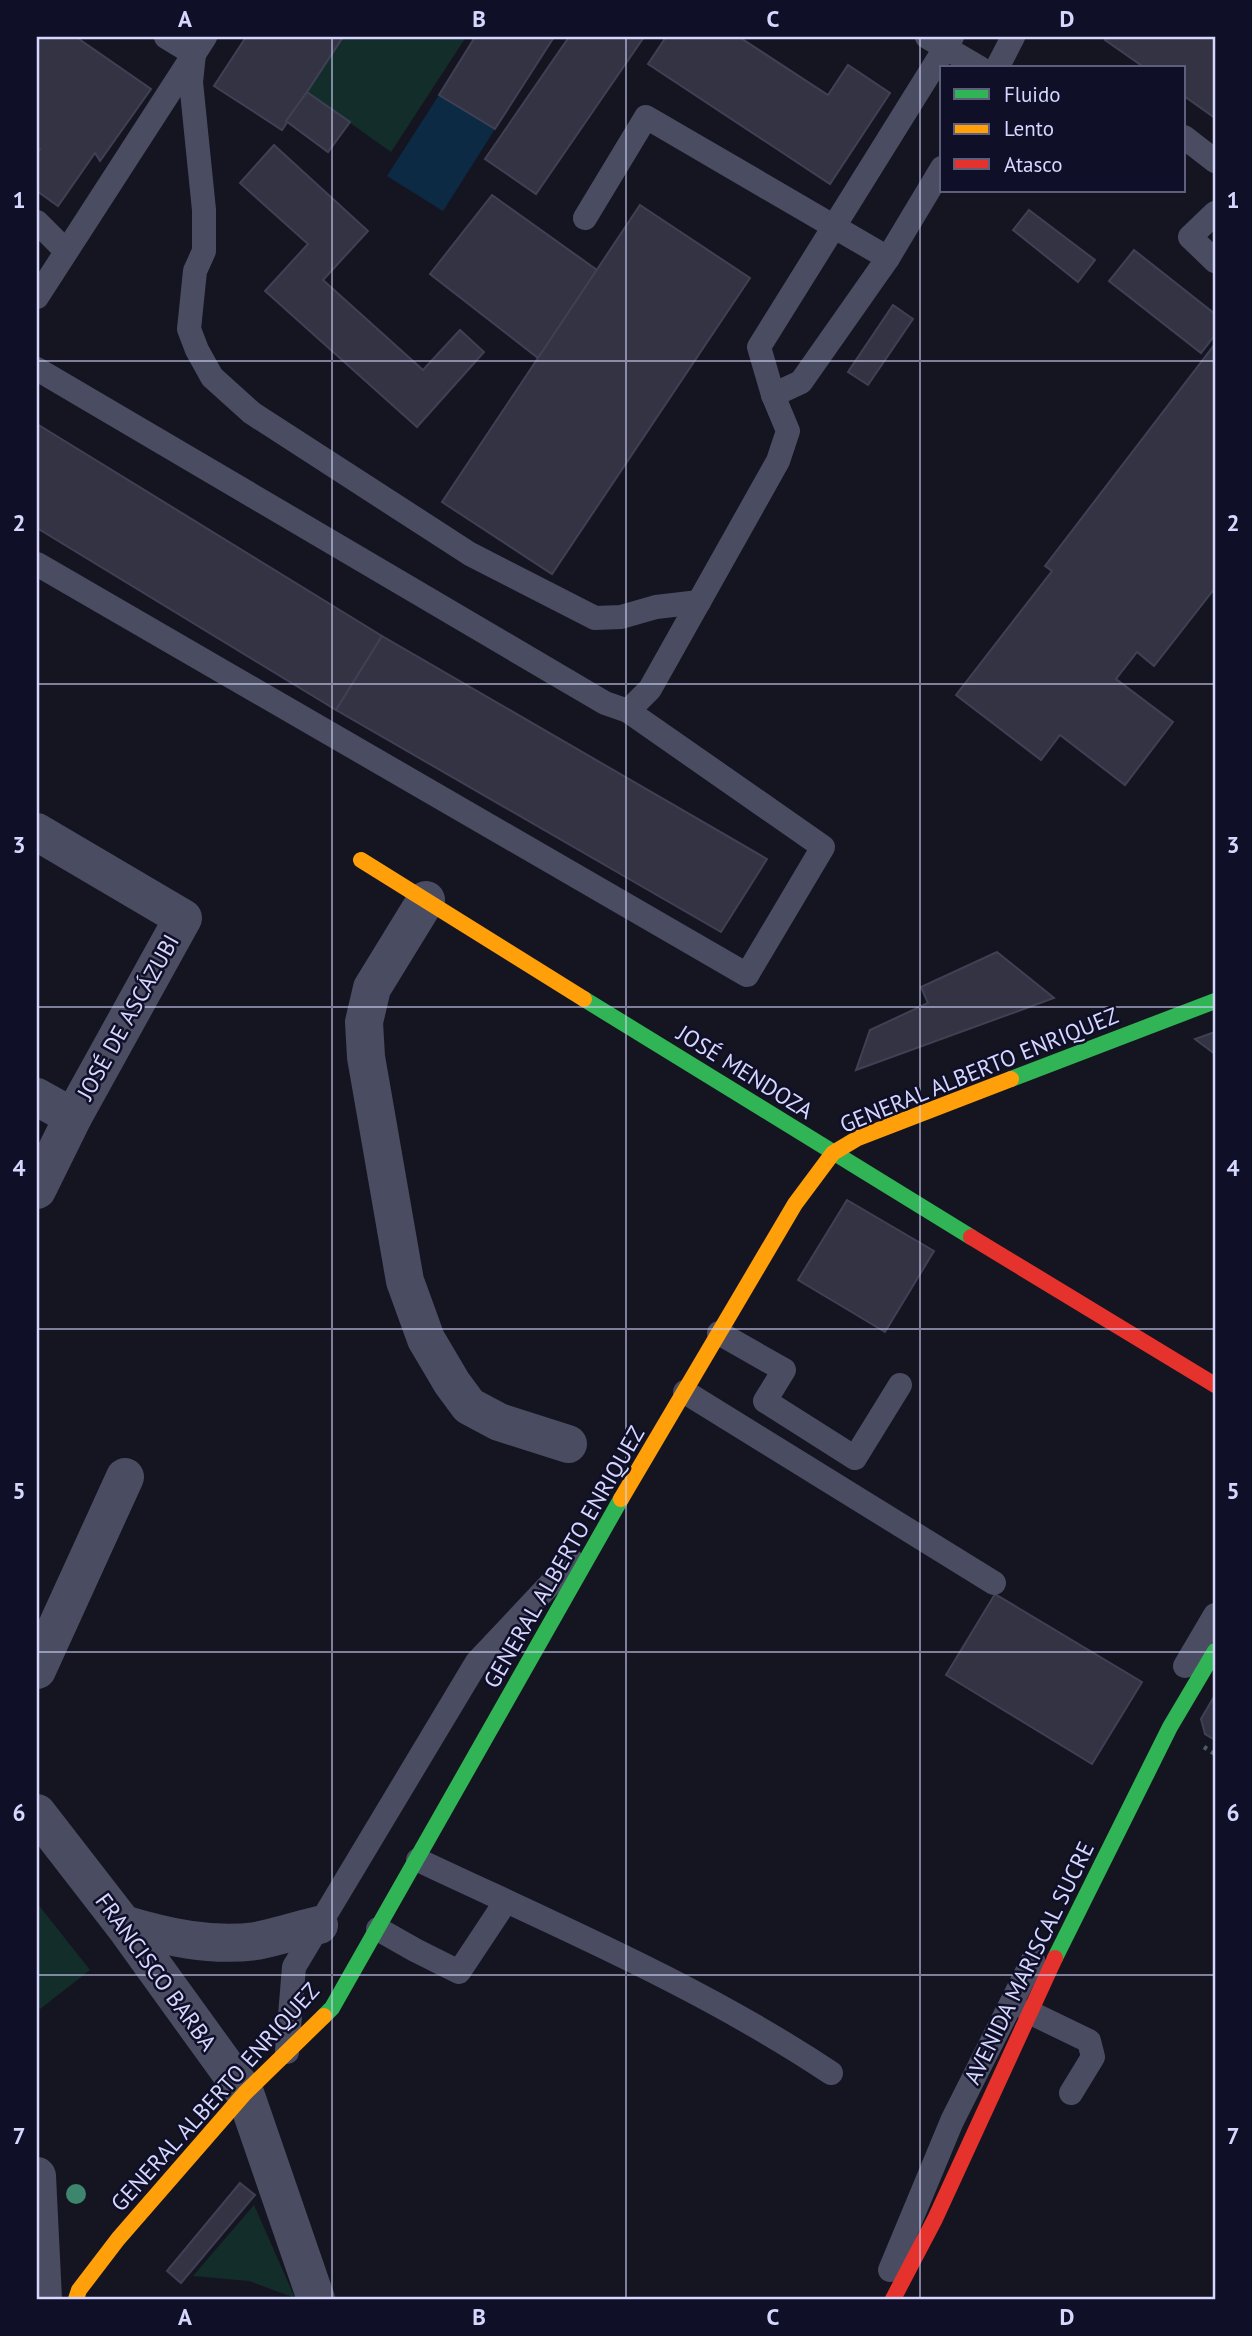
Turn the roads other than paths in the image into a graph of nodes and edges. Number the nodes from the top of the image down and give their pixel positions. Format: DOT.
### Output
graph roads {
  1 [pos="166,37"];
  2 [pos="1013,37"];
  3 [pos="942,41"];
  4 [pos="200,46"];
  5 [pos="977,66"];
  6 [pos="999,66"];
  7 [pos="1186,139"];
  8 [pos="1215,161"];
  9 [pos="940,171"];
  10 [pos="1215,213"];
  11 [pos="584,218"];
  12 [pos="37,222"];
  13 [pos="835,227"];
  14 [pos="66,251"];
  15 [pos="888,258"];
  16 [pos="1215,261"];
  17 [pos="37,297"];
  18 [pos="37,369"];
  19 [pos="773,395"];
  20 [pos="37,564"];
  21 [pos="699,602"];
  22 [pos="628,711"];
  23 [pos="37,832"];
  24 [pos="361,860"];
  25 [pos="426,900"];
  26 [pos="1215,1001"];
  27 [pos="37,1097"];
  28 [pos="73,1117"];
  29 [pos="834,1153"];
  30 [pos="37,1190"];
  31 [pos="719,1334"];
  32 [pos="900,1385"];
  33 [pos="1215,1385"];
  34 [pos="685,1392"];
  35 [pos="568,1444"];
  36 [pos="125,1477"];
  37 [pos="606,1525"];
  38 [pos="994,1583"];
  39 [pos="1215,1615"];
  40 [pos="1215,1651"];
  41 [pos="37,1670"];
  42 [pos="37,1814"];
  43 [pos="418,1860"];
  44 [pos="506,1901"];
  45 [pos="123,1924"];
  46 [pos="319,1925"];
  47 [pos="378,1929"];
  48 [pos="1029,2012"];
  49 [pos="287,2052"];
  50 [pos="831,2073"];
  51 [pos="245,2093"];
  52 [pos="1072,2093"];
  53 [pos="37,2176"];
  54 [pos="43,2299"];
  55 [pos="75,2299"];
  56 [pos="316,2299"];
  57 [pos="877,2299"];
  58 [pos="893,2299"];
  1 -- 4 [label="lane"];
  2 -- 6 [label="lane"];
  3 -- 5 [label="lane"];
  3 -- 13 [label="lane"];
  4 -- 14 [label="lane"];
  4 -- 21 [label="lane"];
  7 -- 8 [label="lane"];
  9 -- 15 [label="lane"];
  10 -- 16 [label="lane"];
  11 -- 13 [label="lane"];
  12 -- 14 [label="lane"];
  13 -- 15 [label="lane"];
  13 -- 19 [label="lane"];
  14 -- 17 [label="lane"];
  15 -- 19 [label="lane"];
  18 -- 22 [label="lane"];
  19 -- 21 [label="lane"];
  20 -- 22 [label="lane"];
  21 -- 22 [label="lane"];
  23 -- 28 [label="street, JOSÉ DE ASCÁZUBI"];
  24 -- 25 [label="main road, JOSÉ MENDOZA"];
  25 -- 29 [label="main road, JOSÉ MENDOZA"];
  25 -- 35 [label="street"];
  26 -- 29 [label="main road, GENERAL ALBERTO ENRIQUEZ"];
  27 -- 28 [label="street, JOSÉ DE ASCÁZUBI"];
  28 -- 30 [label="street, JOSÉ DE ASCÁZUBI"];
  29 -- 31 [label="main road, GENERAL ALBERTO ENRIQUEZ"];
  29 -- 33 [label="main road, JOSÉ MENDOZA"];
  31 -- 32 [label="lane"];
  31 -- 34 [label="main road, GENERAL ALBERTO ENRIQUEZ"];
  34 -- 37 [label="main road, GENERAL ALBERTO ENRIQUEZ"];
  34 -- 38 [label="lane"];
  36 -- 41 [label="street"];
  37 -- 43 [label="main road, GENERAL ALBERTO ENRIQUEZ"];
  37 -- 46 [label="lane"];
  39 -- 57 [label="lane"];
  40 -- 48 [label="main road, AVENIDA MARISCAL SUCRE"];
  42 -- 45 [label="street, FRANCISCO BARBA"];
  43 -- 44 [label="lane"];
  43 -- 47 [label="main road, GENERAL ALBERTO ENRIQUEZ"];
  44 -- 47 [label="lane"];
  44 -- 50 [label="lane"];
  45 -- 46 [label="street"];
  45 -- 51 [label="street, FRANCISCO BARBA"];
  46 -- 49 [label="lane"];
  47 -- 49 [label="main road, GENERAL ALBERTO ENRIQUEZ"];
  48 -- 52 [label="lane"];
  48 -- 58 [label="main road, AVENIDA MARISCAL SUCRE"];
  49 -- 51 [label="main road, GENERAL ALBERTO ENRIQUEZ"];
  51 -- 55 [label="main road, GENERAL ALBERTO ENRIQUEZ"];
  51 -- 56 [label="street, FRANCISCO BARBA"];
  53 -- 54 [label="street"];
}
